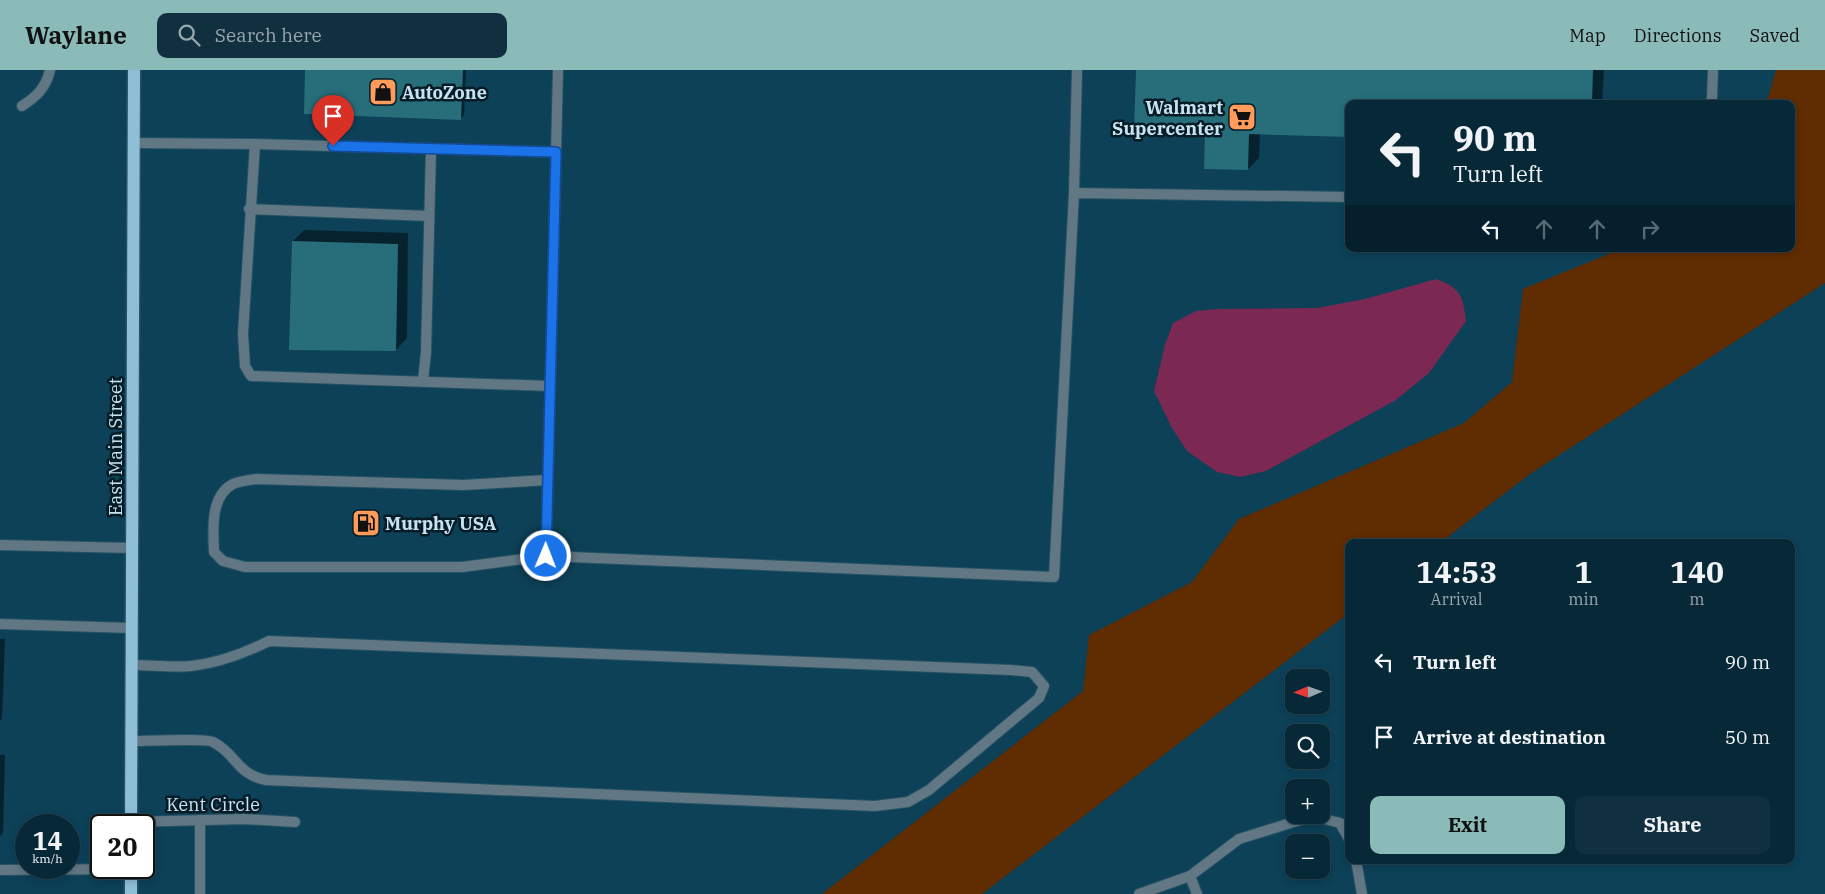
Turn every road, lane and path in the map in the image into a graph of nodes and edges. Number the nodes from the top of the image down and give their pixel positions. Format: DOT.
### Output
graph roads {
  1 [pos="50,70"];
  2 [pos="134,70"];
  3 [pos="558,70"];
  4 [pos="1077,70"];
  5 [pos="1713,70"];
  6 [pos="1711,100"];
  7 [pos="22,106"];
  8 [pos="134,143"];
  9 [pos="254,144"];
  10 [pos="431,148"];
  11 [pos="556,152"];
  12 [pos="1074,193"];
  13 [pos="1345,197"];
  14 [pos="249,209"];
  15 [pos="429,216"];
  16 [pos="423,380"];
  17 [pos="550,386"];
  18 [pos="548,480"];
  19 [pos="0,546"];
  20 [pos="132,548"];
  21 [pos="546,556"];
  22 [pos="0,624"];
  23 [pos="132,628"];
  24 [pos="132,665"];
  25 [pos="131,740"];
  26 [pos="131,814"];
  27 [pos="200,820"];
  28 [pos="155,822"];
  29 [pos="295,822"];
  30 [pos="1345,832"];
  31 [pos="1357,864"];
  32 [pos="90,869"];
  33 [pos="0,870"];
  34 [pos="1190,876"];
  35 [pos="131,879"];
  36 [pos="131,894"];
  37 [pos="200,894"];
  38 [pos="1139,894"];
  39 [pos="1197,894"];
  40 [pos="1362,894"];
  1 -- 7 [label="lane"];
  2 -- 8 [label="main road, East Main Street"];
  3 -- 11 [label="lane"];
  4 -- 12 [label="lane"];
  5 -- 6 [label="lane"];
  8 -- 9 [label="lane"];
  8 -- 20 [label="main road, East Main Street"];
  9 -- 10 [label="lane"];
  9 -- 14 [label="lane"];
  10 -- 11 [label="lane"];
  10 -- 15 [label="lane"];
  11 -- 17 [label="lane"];
  12 -- 13 [label="lane"];
  12 -- 21 [label="lane"];
  14 -- 15 [label="lane"];
  14 -- 16 [label="lane"];
  15 -- 16 [label="lane"];
  16 -- 17 [label="lane"];
  17 -- 18 [label="lane"];
  18 -- 21 [label="lane"];
  18 -- 21 [label="lane"];
  19 -- 20 [label="lane"];
  20 -- 23 [label="main road, East Main Street"];
  22 -- 23 [label="lane"];
  23 -- 24 [label="main road, East Main Street"];
  24 -- 25 [label="main road, East Main Street"];
  24 -- 25 [label="lane"];
  25 -- 26 [label="main road, East Main Street"];
  27 -- 28 [label="lane, Kent Circle"];
  27 -- 29 [label="lane, Kent Circle"];
  27 -- 37 [label="lane"];
  30 -- 34 [label="lane"];
  31 -- 40 [label="lane"];
  32 -- 33 [label="lane"];
  34 -- 38 [label="lane"];
  34 -- 39 [label="lane"];
  35 -- 36 [label="main road"];
}
